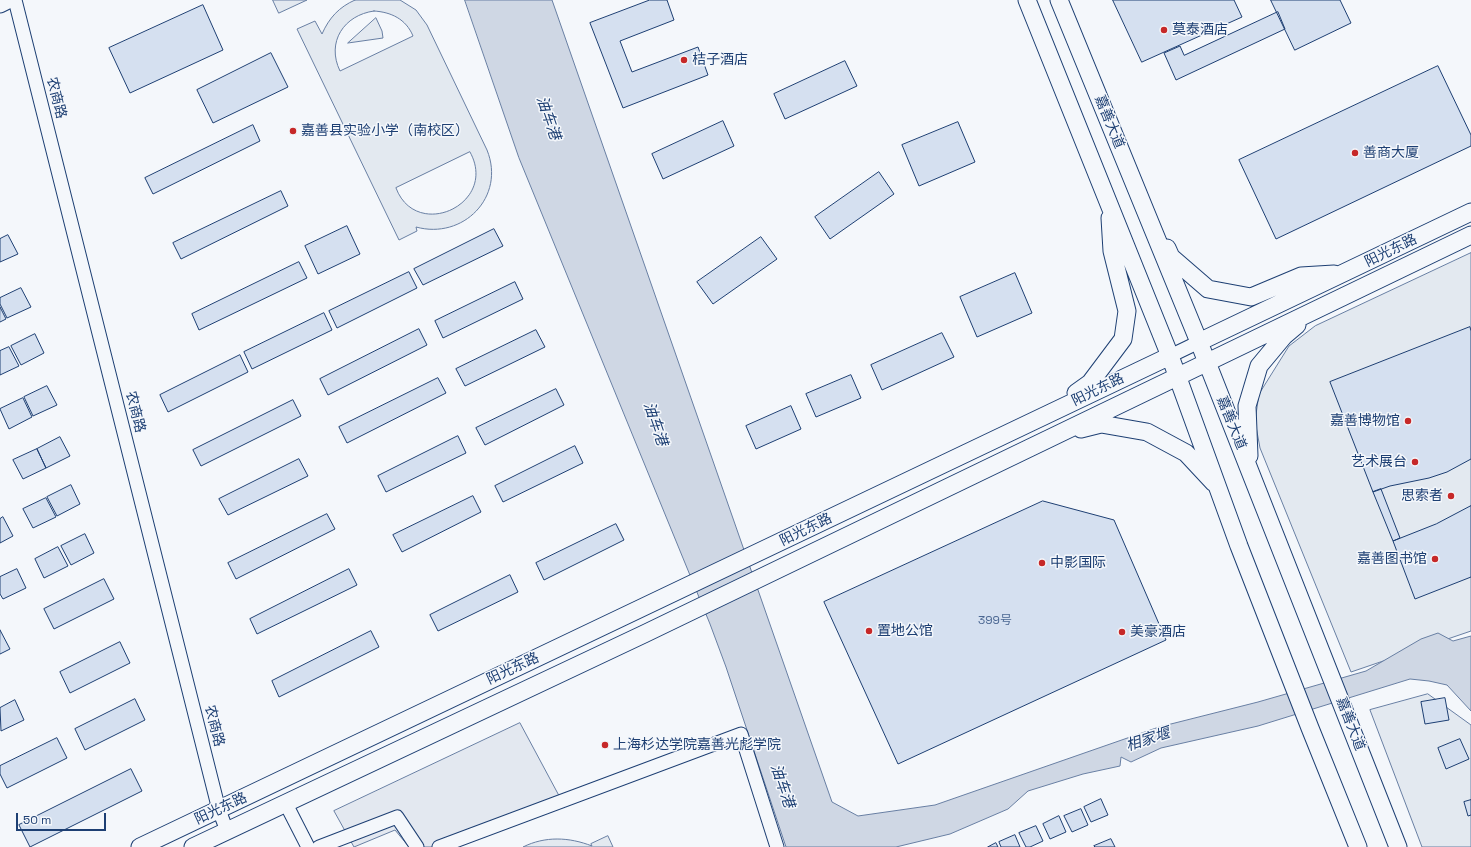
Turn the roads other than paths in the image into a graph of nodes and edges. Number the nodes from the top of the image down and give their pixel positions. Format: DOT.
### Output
graph roads {
  1 [pos="8,0"];
  2 [pos="15,0"];
  3 [pos="1027,0"];
  4 [pos="1059,0"];
  5 [pos="0,4"];
  6 [pos="1109,204"];
  7 [pos="1471,212"];
  8 [pos="1150,220"];
  9 [pos="1471,235"];
  10 [pos="1342,274"];
  11 [pos="1312,312"];
  12 [pos="1199,342"];
  13 [pos="1170,356"];
  14 [pos="1207,363"];
  15 [pos="1178,376"];
  16 [pos="1046,415"];
  17 [pos="1054,436"];
  18 [pos="1249,468"];
  19 [pos="1218,487"];
  20 [pos="286,804"];
  21 [pos="218,810"];
  22 [pos="227,831"];
  23 [pos="140,847"];
  24 [pos="193,847"];
  25 [pos="308,847"];
  26 [pos="319,847"];
  27 [pos="417,847"];
  28 [pos="439,847"];
  29 [pos="777,847"];
  30 [pos="1358,847"];
  31 [pos="1398,847"];
  1 -- 5 [label="main road"];
  2 -- 21 [label="street, 农商路"];
  3 -- 6 [label="main road"];
  4 -- 8 [label="main road, 嘉善大道"];
  6 -- 13 [label="main road"];
  6 -- 16 [label="main road"];
  7 -- 10 [label="main road, 阳光东路"];
  8 -- 10 [label="main road"];
  8 -- 12 [label="main road, 嘉善大道"];
  9 -- 11 [label="main road, 阳光东路"];
  10 -- 12 [label="main road, 阳光东路"];
  11 -- 14 [label="main road, 阳光东路"];
  11 -- 18 [label="main road"];
  12 -- 13 [label="street, 阳光东路"];
  12 -- 14 [label="main road, 嘉善大道"];
  13 -- 15 [label="main road"];
  13 -- 16 [label="main road, 阳光东路"];
  14 -- 15 [label="main road, 阳光东路"];
  14 -- 18 [label="main road, 嘉善大道"];
  15 -- 17 [label="main road, 阳光东路"];
  15 -- 19 [label="main road"];
  16 -- 21 [label="main road, 阳光东路"];
  17 -- 19 [label="main road"];
  17 -- 20 [label="main road, 阳光东路"];
  18 -- 31 [label="main road, 嘉善大道"];
  19 -- 30 [label="main road"];
  20 -- 22 [label="main road, 阳光东路"];
  20 -- 25 [label="street"];
  21 -- 22 [label="street, 农商路"];
  21 -- 23 [label="main road, 阳光东路"];
  22 -- 24 [label="main road, 阳光东路"];
  26 -- 27 [label="street"];
  28 -- 29 [label="street"];
}
